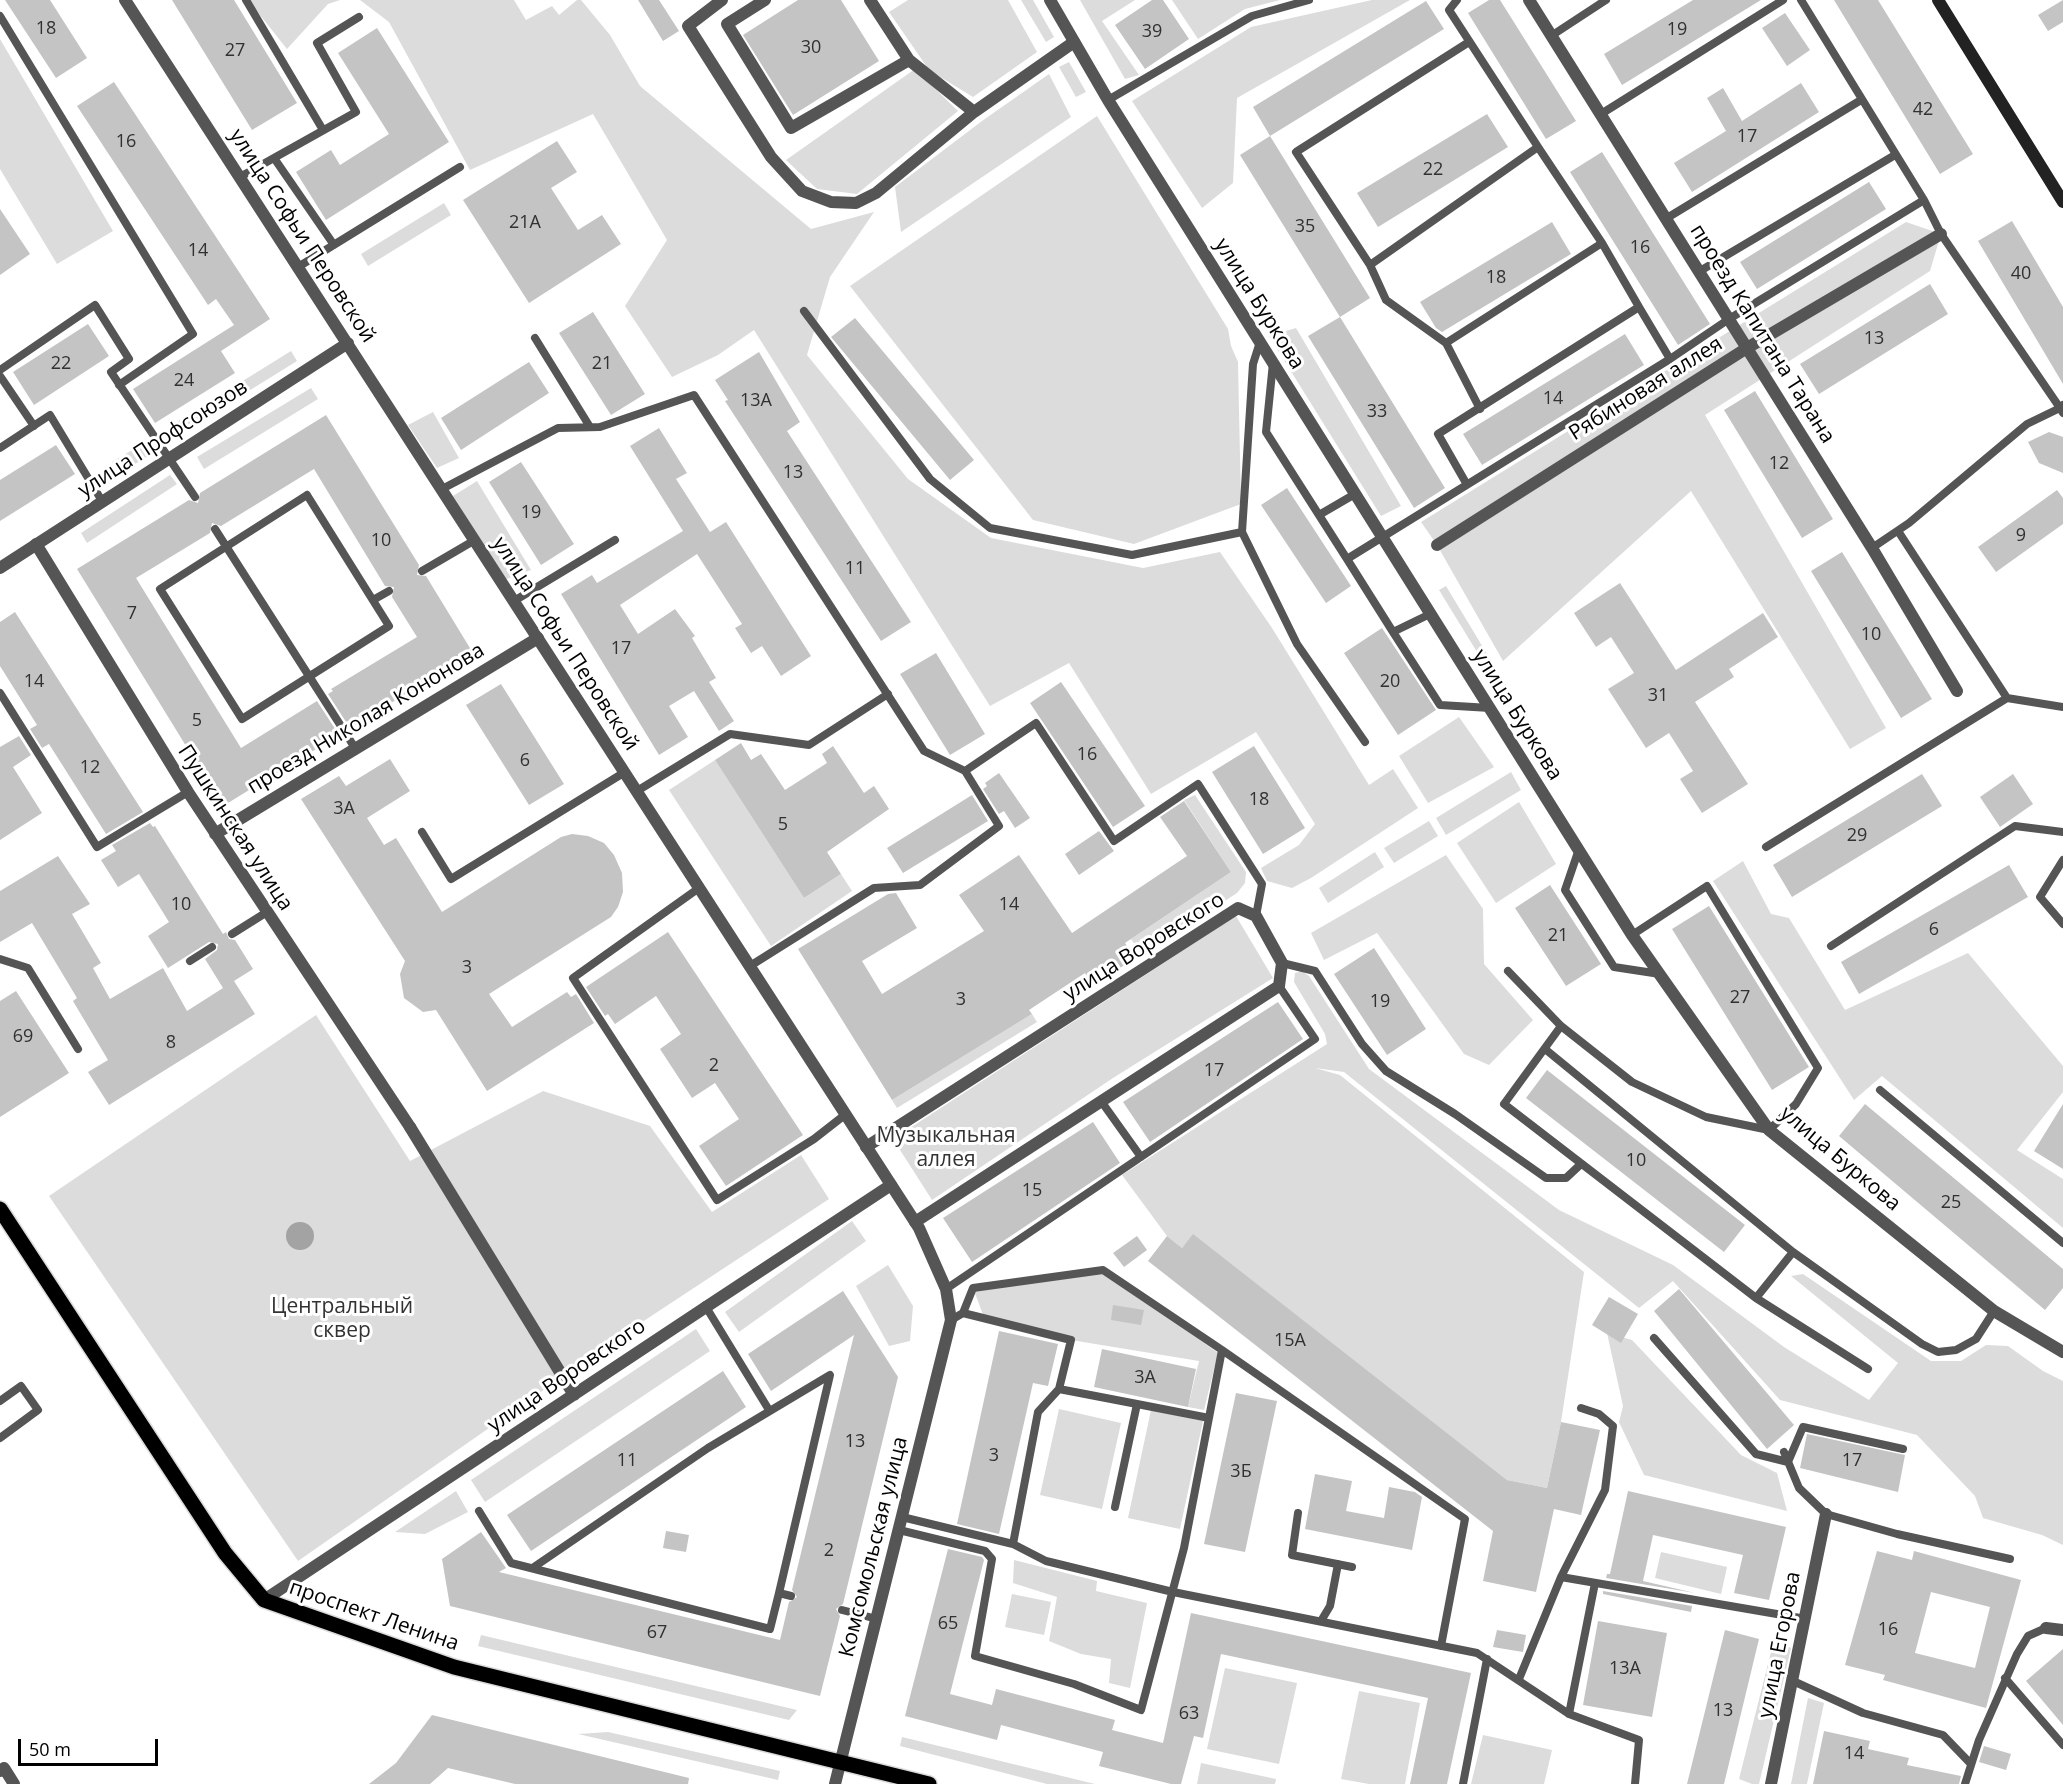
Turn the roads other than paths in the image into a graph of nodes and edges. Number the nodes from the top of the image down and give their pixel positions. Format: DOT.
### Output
graph roads {
  1 [pos="125,0"];
  2 [pos="246,0"];
  3 [pos="722,0"];
  4 [pos="765,0"];
  5 [pos="870,0"];
  6 [pos="1050,0"];
  7 [pos="1309,0"];
  8 [pos="1457,0"];
  9 [pos="1529,0"];
  10 [pos="1606,0"];
  11 [pos="1783,0"];
  12 [pos="1801,0"];
  13 [pos="1938,0"];
  14 [pos="0,16"];
  15 [pos="359,17"];
  16 [pos="1551,36"];
  17 [pos="1074,42"];
  18 [pos="1469,42"];
  19 [pos="909,60"];
  20 [pos="1108,100"];
  21 [pos="1861,100"];
  22 [pos="974,112"];
  23 [pos="1601,114"];
  24 [pos="323,130"];
  25 [pos="1538,147"];
  26 [pos="1895,155"];
  27 [pos="274,158"];
  28 [pos="460,166"];
  29 [pos="240,177"];
  30 [pos="1924,200"];
  31 [pos="2063,202"];
  32 [pos="1667,218"];
  33 [pos="1941,234"];
  34 [pos="1602,243"];
  35 [pos="334,245"];
  36 [pos="1370,265"];
  37 [pos="298,267"];
  38 [pos="1700,271"];
  39 [pos="1639,307"];
  40 [pos="804,311"];
  41 [pos="1729,319"];
  42 [pos="535,338"];
  43 [pos="1260,342"];
  44 [pos="348,343"];
  45 [pos="1446,344"];
  46 [pos="1746,348"];
  47 [pos="1670,359"];
  48 [pos="1273,362"];
  49 [pos="0,370"];
  50 [pos="0,376"];
  51 [pos="119,385"];
  52 [pos="1480,409"];
  53 [pos="2062,409"];
  54 [pos="34,426"];
  55 [pos="590,427"];
  56 [pos="0,448"];
  57 [pos="168,459"];
  58 [pos="1466,483"];
  59 [pos="442,489"];
  60 [pos="1355,494"];
  61 [pos="195,497"];
  62 [pos="102,501"];
  63 [pos="1319,516"];
  64 [pos="215,529"];
  65 [pos="1898,531"];
  66 [pos="1242,532"];
  67 [pos="1382,536"];
  68 [pos="475,540"];
  69 [pos="615,540"];
  70 [pos="36,544"];
  71 [pos="1437,545"];
  72 [pos="226,546"];
  73 [pos="1872,548"];
  74 [pos="1347,559"];
  75 [pos="0,568"];
  76 [pos="422,571"];
  77 [pos="389,591"];
  78 [pos="373,600"];
  79 [pos="514,601"];
  80 [pos="1430,614"];
  81 [pos="1393,632"];
  82 [pos="538,638"];
  83 [pos="309,676"];
  84 [pos="1957,691"];
  85 [pos="0,693"];
  86 [pos="888,694"];
  87 [pos="2007,698"];
  88 [pos="2063,707"];
  89 [pos="1490,708"];
  90 [pos="1365,742"];
  91 [pos="355,748"];
  92 [pos="965,771"];
  93 [pos="625,772"];
  94 [pos="637,791"];
  95 [pos="188,792"];
  96 [pos="422,832"];
  97 [pos="2063,832"];
  98 [pos="215,834"];
  99 [pos="1766,847"];
  100 [pos="1579,849"];
  101 [pos="2063,860"];
  102 [pos="699,888"];
  103 [pos="267,912"];
  104 [pos="1256,916"];
  105 [pos="2063,924"];
  106 [pos="232,934"];
  107 [pos="1632,935"];
  108 [pos="212,946"];
  109 [pos="1831,946"];
  110 [pos="0,959"];
  111 [pos="190,961"];
  112 [pos="1282,963"];
  113 [pos="750,966"];
  114 [pos="1508,971"];
  115 [pos="1660,974"];
  116 [pos="1279,986"];
  117 [pos="1561,1026"];
  118 [pos="78,1049"];
  119 [pos="1545,1049"];
  120 [pos="1880,1090"];
  121 [pos="1101,1101"];
  122 [pos="846,1114"];
  123 [pos="1769,1130"];
  124 [pos="866,1146"];
  125 [pos="1141,1157"];
  126 [pos="1581,1164"];
  127 [pos="891,1185"];
  128 [pos="0,1209"];
  129 [pos="915,1222"];
  130 [pos="2063,1243"];
  131 [pos="1793,1252"];
  132 [pos="946,1289"];
  133 [pos="1756,1298"];
  134 [pos="706,1307"];
  135 [pos="1994,1311"];
  136 [pos="957,1317"];
  137 [pos="1654,1338"];
  138 [pos="1222,1350"];
  139 [pos="2063,1352"];
  140 [pos="1868,1369"];
  141 [pos="1059,1389"];
  142 [pos="574,1395"];
  143 [pos="0,1401"];
  144 [pos="1137,1404"];
  145 [pos="1581,1408"];
  146 [pos="769,1410"];
  147 [pos="1209,1418"];
  148 [pos="0,1438"];
  149 [pos="1903,1449"];
  150 [pos="1784,1452"];
  151 [pos="1788,1462"];
  152 [pos="1115,1507"];
  153 [pos="479,1511"];
  154 [pos="1298,1513"];
  155 [pos="1826,1514"];
  156 [pos="902,1516"];
  157 [pos="899,1530"];
  158 [pos="1013,1544"];
  159 [pos="2010,1559"];
  160 [pos="1338,1564"];
  161 [pos="534,1567"];
  162 [pos="1352,1567"];
  163 [pos="1561,1577"];
  164 [pos="1595,1583"];
  165 [pos="1173,1592"];
  166 [pos="779,1593"];
  167 [pos="791,1596"];
  168 [pos="264,1600"];
  169 [pos="842,1610"];
  170 [pos="877,1619"];
  171 [pos="1806,1619"];
  172 [pos="1321,1621"];
  173 [pos="2046,1628"];
  174 [pos="2063,1630"];
  175 [pos="1441,1646"];
  176 [pos="1487,1659"];
  177 [pos="1519,1678"];
  178 [pos="2005,1678"];
  179 [pos="1793,1681"];
  180 [pos="1569,1714"];
  181 [pos="2063,1745"];
  182 [pos="841,1762"];
  183 [pos="1970,1763"];
  184 [pos="2,1770"];
  185 [pos="14,1784"];
  186 [pos="835,1784"];
  187 [pos="929,1784"];
  188 [pos="1463,1784"];
  189 [pos="1635,1784"];
  190 [pos="1772,1784"];
  191 [pos="1965,1784"];
  1 -- 29 [label="street, улица Софьи Перовской"];
  2 -- 24 [label="lane"];
  3 -- 22 [label="street"];
  4 -- 19 [label="street"];
  5 -- 19 [label="street"];
  6 -- 17 [label="street, улица Буркова"];
  7 -- 20 [label="lane"];
  8 -- 18 [label="lane"];
  9 -- 16 [label="street, проезд Капитана Тарана"];
  10 -- 16 [label="lane"];
  11 -- 23 [label="lane"];
  12 -- 21 [label="lane"];
  13 -- 31 [label="main road"];
  14 -- 51 [label="lane"];
  15 -- 24 [label="lane"];
  16 -- 23 [label="street, проезд Капитана Тарана"];
  17 -- 20 [label="street, улица Буркова"];
  17 -- 22 [label="street"];
  18 -- 25 [label="lane"];
  18 -- 36 [label="lane"];
  19 -- 22 [label="street"];
  20 -- 43 [label="street, улица Буркова"];
  21 -- 26 [label="lane"];
  21 -- 32 [label="lane"];
  23 -- 32 [label="street, проезд Капитана Тарана"];
  24 -- 27 [label="lane"];
  25 -- 34 [label="lane"];
  25 -- 36 [label="lane"];
  26 -- 30 [label="lane"];
  26 -- 38 [label="lane"];
  27 -- 29 [label="lane"];
  27 -- 35 [label="lane"];
  28 -- 35 [label="lane"];
  29 -- 37 [label="street, улица Софьи Перовской"];
  30 -- 33 [label="lane"];
  30 -- 41 [label="lane"];
  32 -- 38 [label="street, проезд Капитана Тарана"];
  33 -- 46 [label="street, Рябиновая аллея"];
  33 -- 53 [label="lane"];
  34 -- 39 [label="lane"];
  34 -- 45 [label="lane"];
  35 -- 37 [label="lane"];
  36 -- 45 [label="lane"];
  37 -- 44 [label="street, улица Софьи Перовской"];
  38 -- 41 [label="street, проезд Капитана Тарана"];
  39 -- 47 [label="lane"];
  39 -- 52 [label="lane"];
  40 -- 66 [label="lane"];
  41 -- 46 [label="street, проезд Капитана Тарана"];
  41 -- 47 [label="lane"];
  42 -- 55 [label="lane"];
  43 -- 48 [label="street, улица Буркова"];
  43 -- 66 [label="lane"];
  44 -- 57 [label="street, улица Профсоюзов"];
  44 -- 59 [label="street, улица Софьи Перовской"];
  45 -- 52 [label="lane"];
  46 -- 71 [label="street, Рябиновая аллея"];
  46 -- 73 [label="street, проезд Капитана Тарана"];
  47 -- 58 [label="lane"];
  48 -- 60 [label="street, улица Буркова"];
  48 -- 63 [label="lane"];
  49 -- 51 [label="lane"];
  50 -- 54 [label="lane"];
  51 -- 57 [label="lane"];
  52 -- 58 [label="lane"];
  53 -- 65 [label="lane"];
  54 -- 56 [label="lane"];
  54 -- 62 [label="lane"];
  55 -- 59 [label="lane"];
  55 -- 86 [label="lane"];
  57 -- 61 [label="lane"];
  57 -- 62 [label="street, улица Профсоюзов"];
  58 -- 67 [label="lane"];
  59 -- 68 [label="street, улица Софьи Перовской"];
  60 -- 63 [label="lane"];
  60 -- 67 [label="street, улица Буркова"];
  62 -- 70 [label="street, улица Профсоюзов"];
  63 -- 74 [label="lane"];
  64 -- 72 [label="lane"];
  65 -- 73 [label="lane"];
  65 -- 87 [label="lane"];
  66 -- 90 [label="lane"];
  67 -- 74 [label="lane"];
  67 -- 80 [label="street, улица Буркова"];
  68 -- 76 [label="lane"];
  68 -- 79 [label="street, улица Софьи Перовской"];
  69 -- 79 [label="lane"];
  70 -- 75 [label="street, улица Профсоюзов"];
  70 -- 95 [label="street, Пушкинская улица"];
  72 -- 78 [label="lane"];
  72 -- 83 [label="lane"];
  72 -- 83 [label="lane"];
  73 -- 84 [label="street, проезд Капитана Тарана"];
  74 -- 81 [label="lane"];
  77 -- 78 [label="lane"];
  78 -- 83 [label="lane"];
  79 -- 82 [label="street, улица Софьи Перовской"];
  80 -- 81 [label="lane"];
  80 -- 89 [label="street, улица Буркова"];
  81 -- 89 [label="lane"];
  82 -- 91 [label="street, проезд Николая Кононова"];
  82 -- 93 [label="street, улица Софьи Перовской"];
  83 -- 91 [label="lane"];
  85 -- 95 [label="lane"];
  86 -- 92 [label="lane"];
  86 -- 94 [label="lane"];
  87 -- 88 [label="lane"];
  87 -- 99 [label="lane"];
  89 -- 100 [label="street, улица Буркова"];
  91 -- 98 [label="street, проезд Николая Кононова"];
  92 -- 104 [label="lane"];
  92 -- 113 [label="lane"];
  93 -- 94 [label="street, улица Софьи Перовской"];
  93 -- 96 [label="lane"];
  94 -- 102 [label="street, улица Софьи Перовской"];
  95 -- 98 [label="street, Пушкинская улица"];
  97 -- 109 [label="lane"];
  98 -- 103 [label="street, Пушкинская улица"];
  100 -- 107 [label="street, улица Буркова"];
  100 -- 115 [label="lane"];
  101 -- 105 [label="lane"];
  102 -- 113 [label="street, улица Софьи Перовской"];
  102 -- 122 [label="lane"];
  103 -- 106 [label="lane"];
  103 -- 142 [label="street, Пушкинская улица"];
  104 -- 112 [label="street, улица Воровского"];
  104 -- 124 [label="street, улица Воровского"];
  107 -- 115 [label="street, улица Буркова"];
  107 -- 123 [label="lane"];
  108 -- 111 [label="lane"];
  110 -- 118 [label="lane"];
  112 -- 116 [label="street"];
  112 -- 126 [label="lane"];
  113 -- 122 [label="street, улица Софьи Перовской"];
  114 -- 117 [label="lane"];
  115 -- 123 [label="street, улица Буркова"];
  116 -- 121 [label="street"];
  116 -- 125 [label="lane"];
  117 -- 119 [label="lane"];
  117 -- 123 [label="lane"];
  119 -- 126 [label="lane"];
  119 -- 131 [label="lane"];
  120 -- 130 [label="lane"];
  121 -- 125 [label="lane"];
  121 -- 129 [label="street"];
  122 -- 124 [label="street, улица Софьи Перовской"];
  123 -- 135 [label="street, улица Буркова"];
  124 -- 127 [label="street, улица Софьи Перовской"];
  125 -- 132 [label="lane"];
  126 -- 133 [label="lane"];
  127 -- 129 [label="street, улица Софьи Перовской"];
  127 -- 134 [label="street, улица Воровского"];
  128 -- 168 [label="main road, проспект Ленина"];
  129 -- 132 [label="street, улица Софьи Перовской"];
  131 -- 133 [label="lane"];
  131 -- 135 [label="lane"];
  132 -- 136 [label="street, улица Софьи Перовской"];
  133 -- 140 [label="lane"];
  134 -- 142 [label="street, улица Воровского"];
  134 -- 146 [label="lane"];
  135 -- 139 [label="street, улица Буркова"];
  136 -- 138 [label="lane"];
  136 -- 141 [label="lane"];
  136 -- 156 [label="street, Комсомольская улица"];
  137 -- 151 [label="lane"];
  138 -- 147 [label="lane"];
  138 -- 175 [label="lane"];
  141 -- 144 [label="lane"];
  141 -- 158 [label="lane"];
  142 -- 168 [label="street, улица Воровского"];
  143 -- 148 [label="lane"];
  144 -- 147 [label="lane"];
  144 -- 152 [label="lane"];
  145 -- 163 [label="lane"];
  146 -- 161 [label="lane"];
  146 -- 166 [label="lane"];
  147 -- 165 [label="lane"];
  149 -- 151 [label="lane"];
  150 -- 151 [label="lane"];
  151 -- 155 [label="lane"];
  153 -- 161 [label="lane"];
  154 -- 160 [label="lane"];
  155 -- 159 [label="lane"];
  155 -- 171 [label="street, улица Егорова"];
  156 -- 157 [label="street, Комсомольская улица"];
  156 -- 158 [label="lane"];
  157 -- 165 [label="lane"];
  157 -- 170 [label="street, Комсомольская улица"];
  158 -- 165 [label="lane"];
  160 -- 162 [label="lane"];
  160 -- 172 [label="lane"];
  161 -- 166 [label="lane"];
  163 -- 164 [label="lane"];
  163 -- 177 [label="lane"];
  164 -- 171 [label="lane"];
  164 -- 180 [label="lane"];
  165 -- 172 [label="lane"];
  166 -- 167 [label="lane"];
  168 -- 182 [label="main road, проспект Ленина"];
  169 -- 170 [label="lane"];
  170 -- 182 [label="street, Комсомольская улица"];
  171 -- 179 [label="street, улица Егорова"];
  172 -- 175 [label="lane"];
  173 -- 174 [label="street"];
  173 -- 178 [label="lane"];
  175 -- 176 [label="lane"];
  176 -- 177 [label="lane"];
  176 -- 188 [label="lane"];
  177 -- 180 [label="lane"];
  178 -- 181 [label="lane"];
  178 -- 183 [label="lane"];
  179 -- 183 [label="lane"];
  179 -- 190 [label="street, улица Егорова"];
  180 -- 189 [label="lane"];
  182 -- 186 [label="street, Комсомольская улица"];
  182 -- 187 [label="main road, проспект Ленина"];
  183 -- 191 [label="lane"];
  184 -- 185 [label="street"];
}
